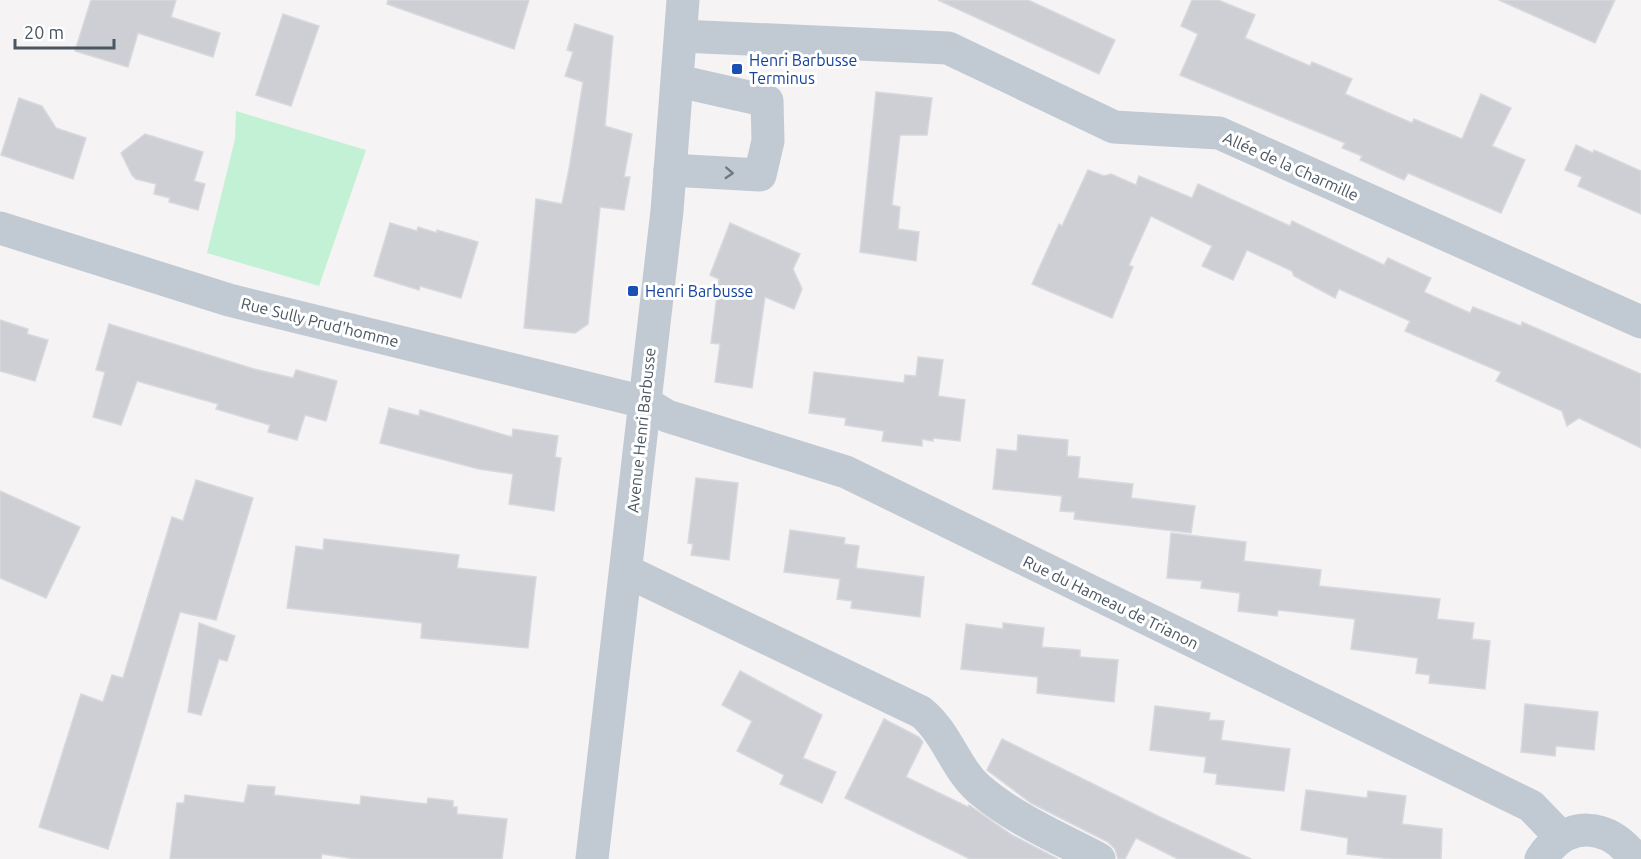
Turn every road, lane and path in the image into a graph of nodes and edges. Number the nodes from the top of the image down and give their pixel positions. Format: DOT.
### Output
graph roads {
  1 [pos="682,0"];
  2 [pos="681,36"];
  3 [pos="678,81"];
  4 [pos="670,170"];
  5 [pos="0,228"];
  6 [pos="1641,322"];
  7 [pos="644,402"];
  8 [pos="626,572"];
  9 [pos="1551,848"];
  10 [pos="592,859"];
  11 [pos="1099,859"];
  12 [pos="1635,859"];
  1 -- 2 [label="street, Avenue Henri Barbusse"];
  2 -- 3 [label="street, Avenue Henri Barbusse"];
  2 -- 6 [label="street, Allée de la Charmille"];
  3 -- 4 [label="street, Avenue Henri Barbusse"];
  4 -- 3 [label="street, one-way"];
  4 -- 7 [label="street, Avenue Henri Barbusse"];
  5 -- 7 [label="street, Rue Sully Prud'homme"];
  7 -- 8 [label="street, Avenue Henri Barbusse"];
  7 -- 9 [label="street, Rue du Hameau de Trianon"];
  8 -- 10 [label="street, Avenue Henri Barbusse"];
  8 -- 11 [label="street"];
  9 -- 12 [label="street, Rue du Hameau de Trianon"];
}
